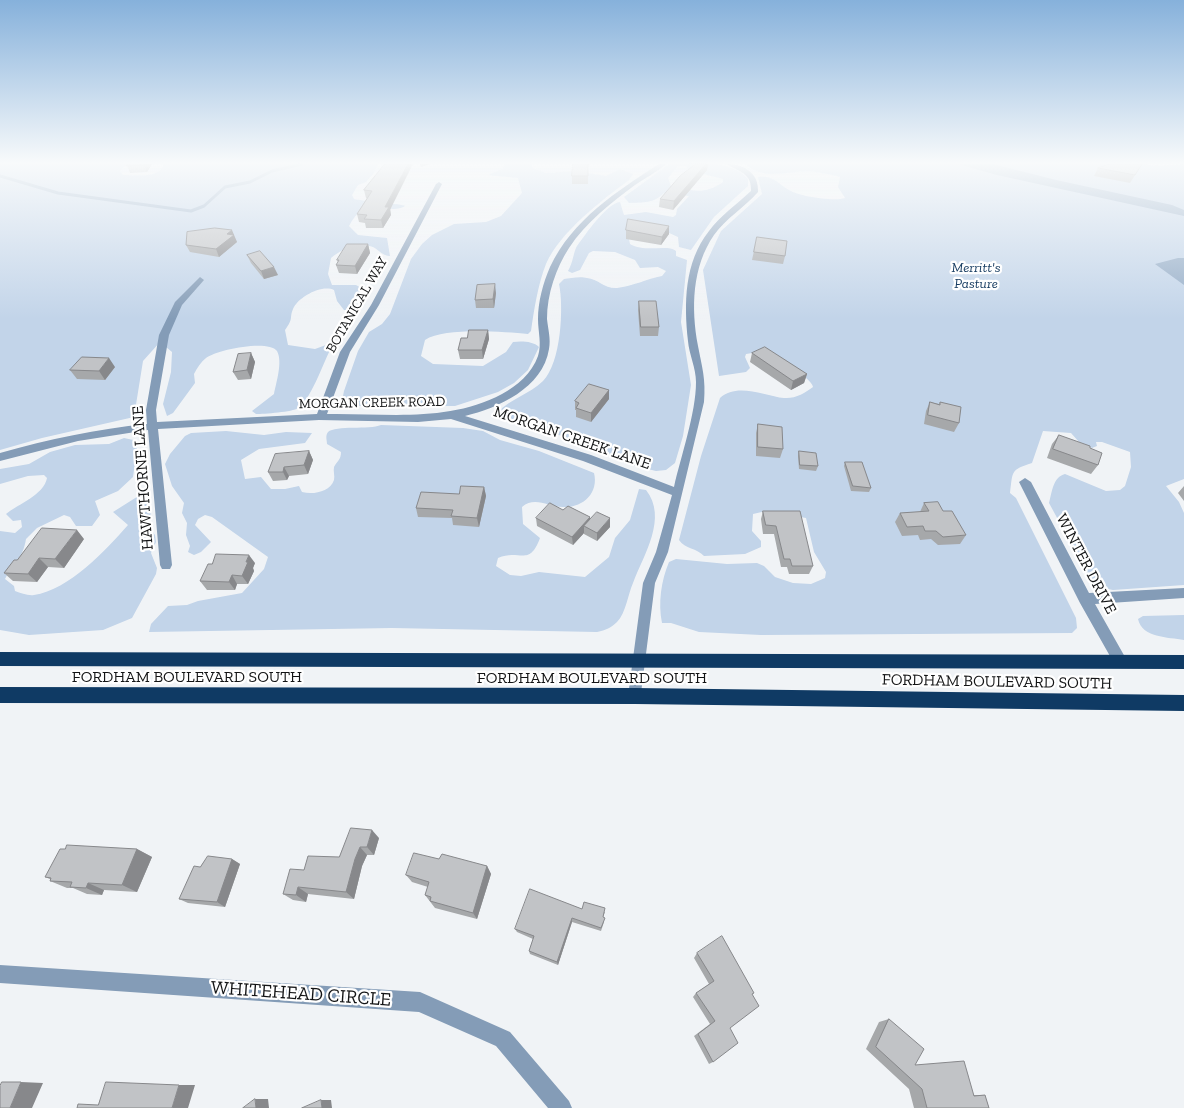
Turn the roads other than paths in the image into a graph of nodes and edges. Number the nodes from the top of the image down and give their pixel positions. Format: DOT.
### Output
graph roads {
  1 [pos="422,216"];
  2 [pos="592,216"];
  3 [pos="729,216"];
  4 [pos="200,280"];
  5 [pos="321,417"];
  6 [pos="454,417"];
  7 [pos="153,426"];
  8 [pos="0,457"];
  9 [pos="1026,482"];
  10 [pos="678,493"];
  11 [pos="166,566"];
  12 [pos="1184,593"];
  13 [pos="1085,600"];
  14 [pos="0,659"];
  15 [pos="638,661"];
  16 [pos="1120,661"];
  17 [pos="1184,662"];
  18 [pos="0,695"];
  19 [pos="635,696"];
  20 [pos="1184,703"];
  21 [pos="0,974"];
  22 [pos="562,1108"];
  1 -- 5 [label="street, BOTANICAL WAY"];
  2 -- 6 [label="street, MORGAN CREEK ROAD"];
  3 -- 10 [label="street"];
  4 -- 7 [label="street, HAWTHORNE LANE"];
  5 -- 6 [label="street, MORGAN CREEK ROAD"];
  5 -- 7 [label="street, MORGAN CREEK ROAD"];
  6 -- 10 [label="street, MORGAN CREEK LANE"];
  7 -- 8 [label="street, MORGAN CREEK ROAD"];
  7 -- 11 [label="street, HAWTHORNE LANE"];
  9 -- 13 [label="street, WINTER DRIVE"];
  10 -- 15 [label="street"];
  12 -- 13 [label="street"];
  13 -- 16 [label="street, WINTER DRIVE"];
  14 -- 15 [label="highway, FORDHAM BOULEVARD SOUTH"];
  15 -- 16 [label="highway, FORDHAM BOULEVARD SOUTH"];
  15 -- 19 [label="street"];
  16 -- 17 [label="highway, FORDHAM BOULEVARD SOUTH"];
  18 -- 19 [label="highway, FORDHAM BOULEVARD SOUTH"];
  19 -- 20 [label="highway, FORDHAM BOULEVARD SOUTH"];
  21 -- 22 [label="street, WHITEHEAD CIRCLE"];
}
